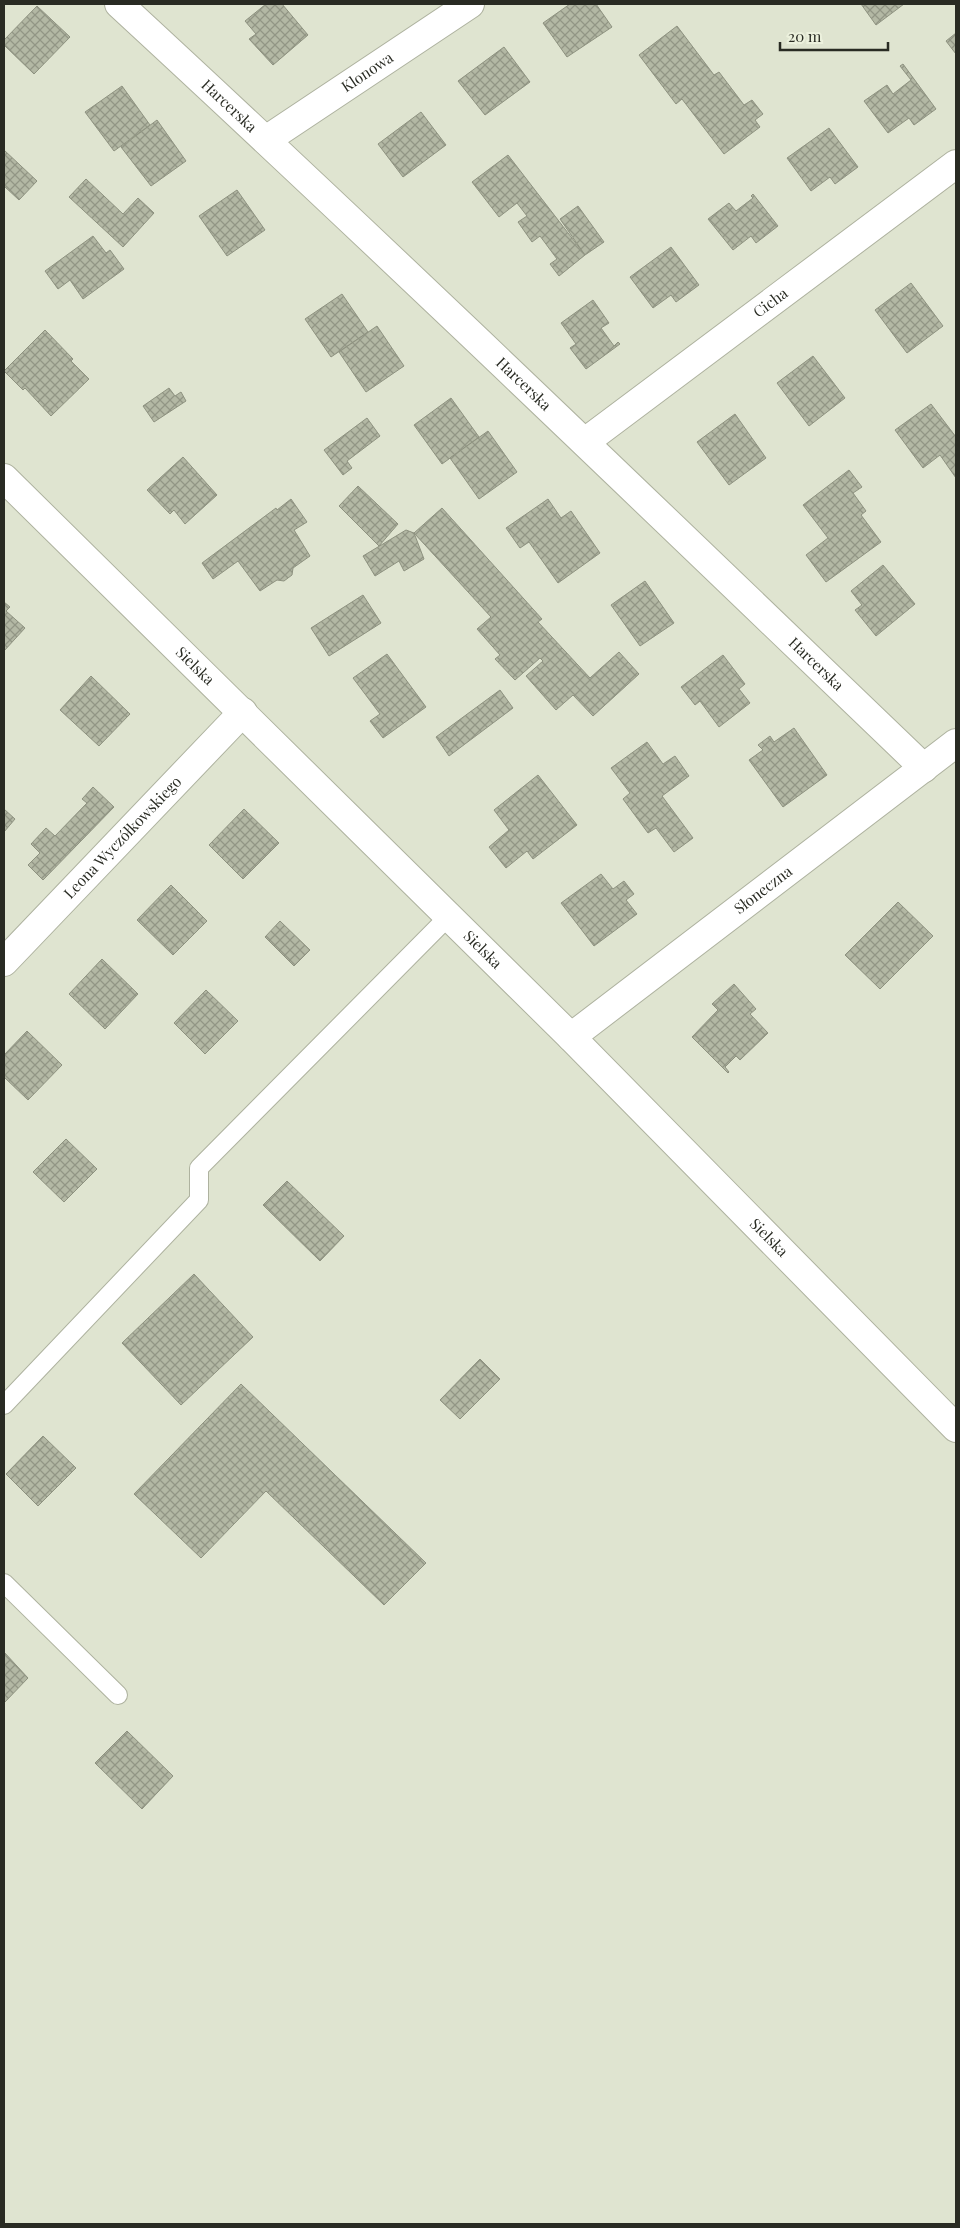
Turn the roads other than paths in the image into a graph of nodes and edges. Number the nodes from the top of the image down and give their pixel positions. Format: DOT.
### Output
graph roads {
  1 [pos="119,4"];
  2 [pos="470,4"];
  3 [pos="266,140"];
  4 [pos="956,164"];
  5 [pos="585,442"];
  6 [pos="4,478"];
  7 [pos="243,712"];
  8 [pos="956,743"];
  9 [pos="924,768"];
  10 [pos="449,916"];
  11 [pos="4,962"];
  12 [pos="571,1037"];
  13 [pos="4,1405"];
  14 [pos="956,1428"];
  15 [pos="4,1583"];
  16 [pos="118,1695"];
  1 -- 3 [label="street, Harcerska"];
  2 -- 3 [label="street, Klonowa"];
  3 -- 5 [label="street, Harcerska"];
  4 -- 5 [label="street, Cicha"];
  5 -- 9 [label="street, Harcerska"];
  6 -- 7 [label="street, Sielska"];
  7 -- 10 [label="street, Sielska"];
  7 -- 11 [label="street, Leona Wyczółkowskiego"];
  8 -- 9 [label="street, Słoneczna"];
  9 -- 12 [label="street, Słoneczna"];
  10 -- 12 [label="street, Sielska"];
  10 -- 13 [label="lane"];
  12 -- 14 [label="street, Sielska"];
  15 -- 16 [label="lane"];
}
